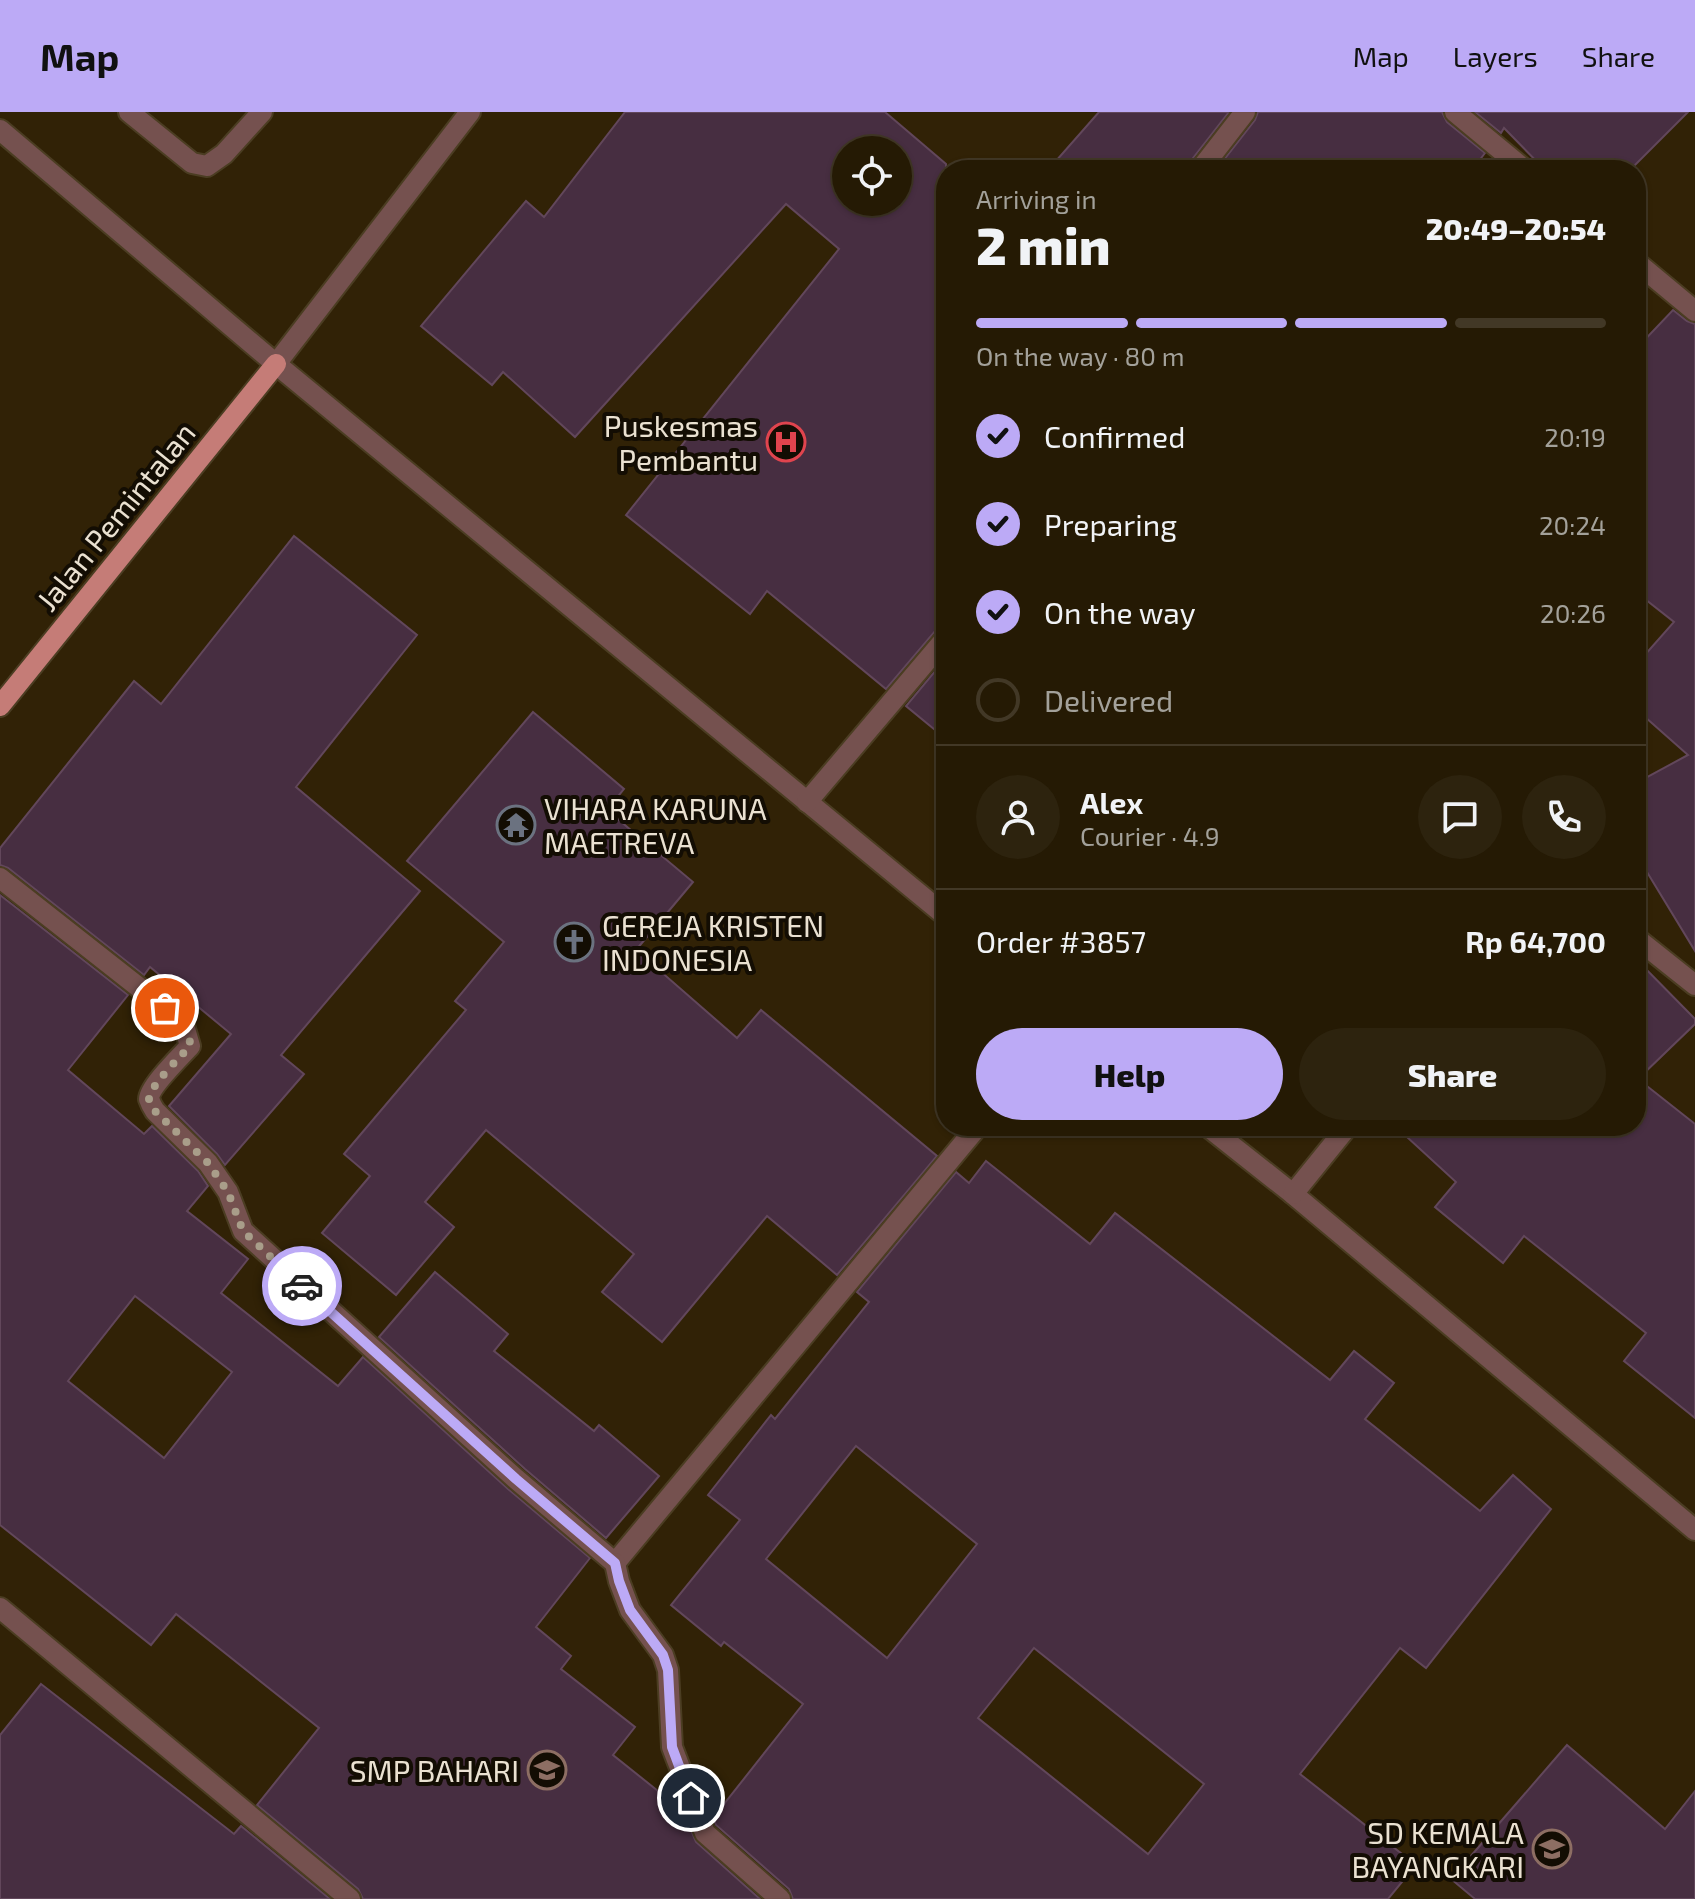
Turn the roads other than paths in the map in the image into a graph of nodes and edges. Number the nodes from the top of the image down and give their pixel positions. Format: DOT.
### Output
graph roads {
  1 [pos="129,112"];
  2 [pos="262,112"];
  3 [pos="470,112"];
  4 [pos="1245,112"];
  5 [pos="1455,112"];
  6 [pos="0,130"];
  7 [pos="1208,160"];
  8 [pos="1513,160"];
  9 [pos="1646,270"];
  10 [pos="1695,311"];
  11 [pos="276,364"];
  12 [pos="936,650"];
  13 [pos="0,706"];
  14 [pos="807,802"];
  15 [pos="0,878"];
  16 [pos="936,908"];
  17 [pos="1646,946"];
  18 [pos="1695,985"];
  19 [pos="970,1136"];
  20 [pos="1220,1136"];
  21 [pos="1340,1136"];
  22 [pos="1293,1194"];
  23 [pos="1695,1530"];
  24 [pos="615,1563"];
  25 [pos="0,1608"];
  26 [pos="350,1899"];
  27 [pos="780,1899"];
  1 -- 2 [label="street"];
  3 -- 11 [label="street"];
  4 -- 7 [label="street"];
  5 -- 8 [label="street"];
  6 -- 11 [label="street"];
  9 -- 10 [label="street"];
  11 -- 13 [label="main road, Jalan Pemintalan"];
  11 -- 14 [label="street"];
  12 -- 14 [label="street"];
  14 -- 16 [label="street"];
  15 -- 24 [label="street"];
  17 -- 18 [label="street"];
  19 -- 24 [label="street"];
  20 -- 22 [label="street"];
  21 -- 22 [label="street"];
  22 -- 23 [label="street"];
  24 -- 27 [label="street"];
  25 -- 26 [label="street"];
}
